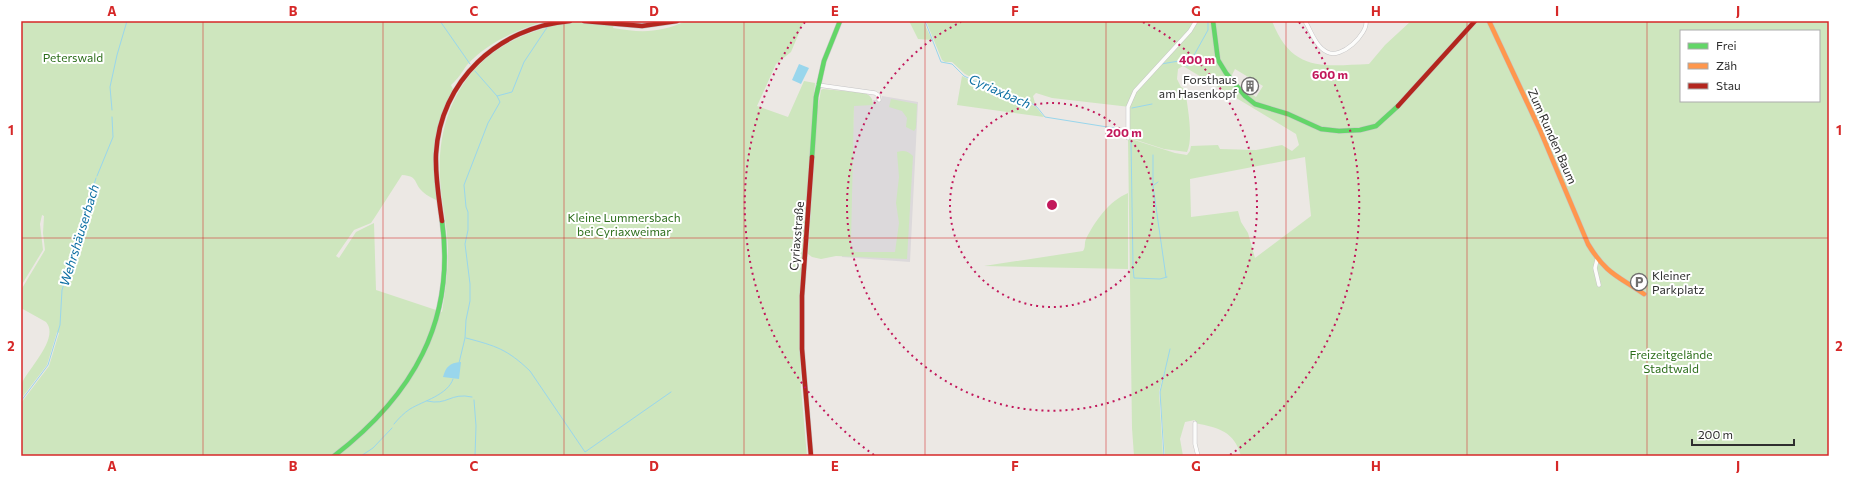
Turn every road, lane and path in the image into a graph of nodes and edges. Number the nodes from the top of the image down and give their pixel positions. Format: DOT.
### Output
graph roads {
  1 [pos="570,21"];
  2 [pos="584,21"];
  3 [pos="677,21"];
  4 [pos="840,21"];
  5 [pos="1196,21"];
  6 [pos="1213,21"];
  7 [pos="1305,21"];
  8 [pos="1366,21"];
  9 [pos="1475,21"];
  10 [pos="1489,21"];
  11 [pos="818,86"];
  12 [pos="879,100"];
  13 [pos="1128,138"];
  14 [pos="1597,260"];
  15 [pos="1600,285"];
  16 [pos="1644,294"];
  17 [pos="1195,423"];
  18 [pos="334,456"];
  19 [pos="811,456"];
  20 [pos="1198,456"];
  1 -- 18 [label="street"];
  2 -- 3 [label="street"];
  4 -- 11 [label="street, Cyriaxstraße"];
  5 -- 13 [label="street"];
  6 -- 9 [label="street"];
  7 -- 8 [label="street"];
  10 -- 14 [label="street, Zum Runden Baum"];
  11 -- 12 [label="street"];
  11 -- 19 [label="street, Cyriaxstraße"];
  14 -- 15 [label="street, Zum Runden Baum"];
  14 -- 16 [label="street, Zum Runden Baum"];
  17 -- 20 [label="street"];
}
